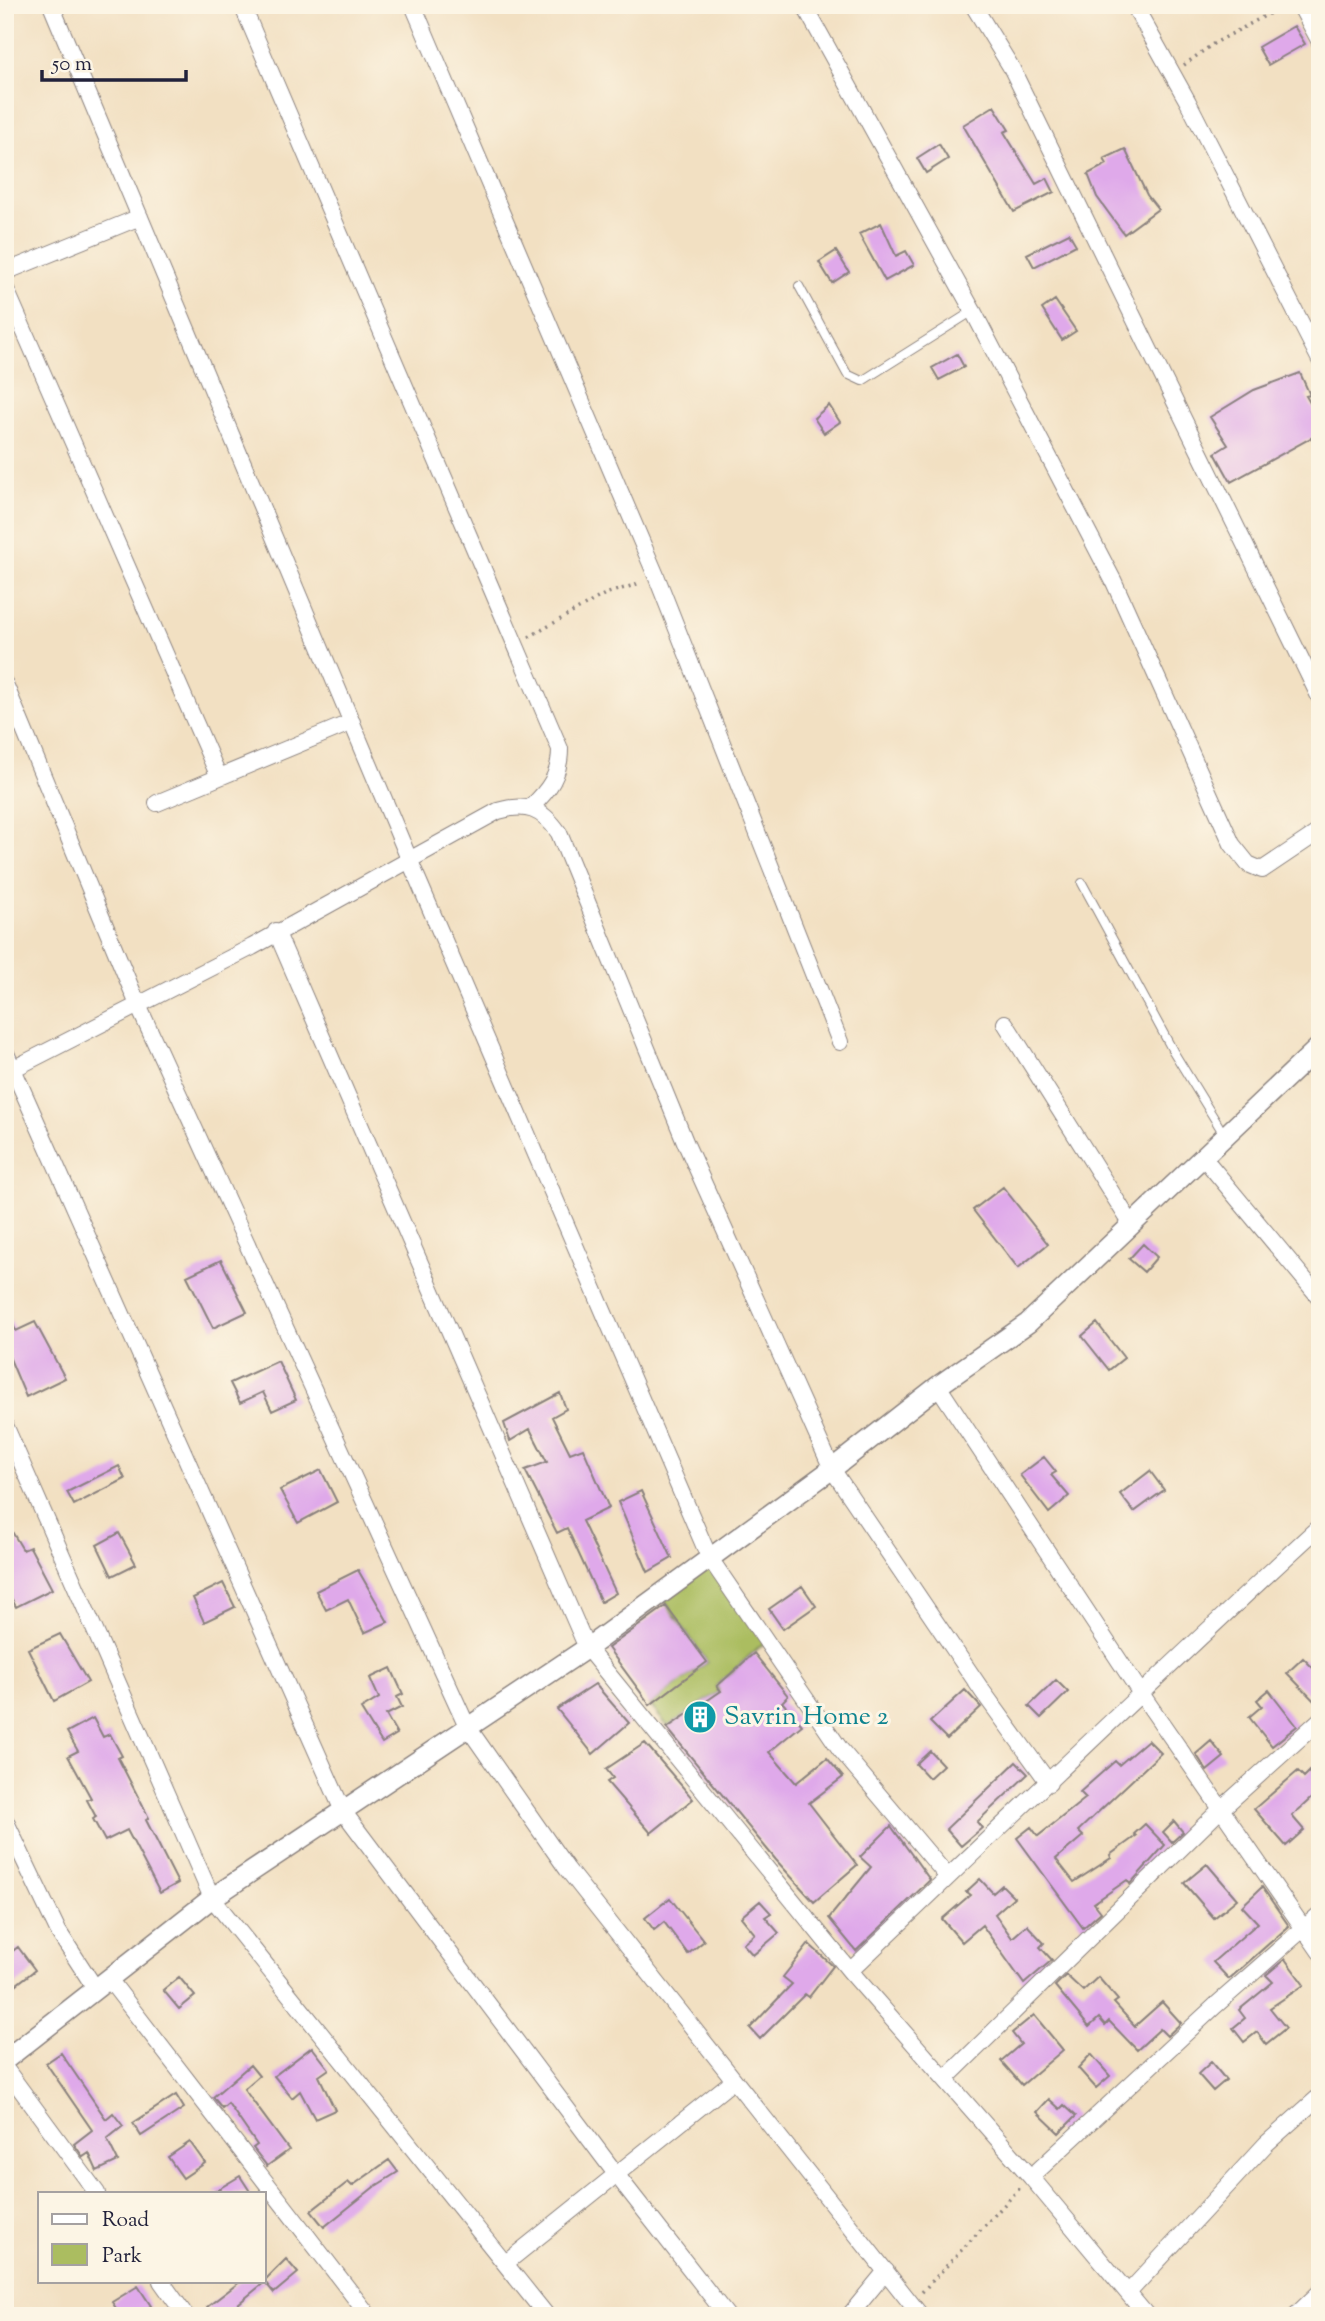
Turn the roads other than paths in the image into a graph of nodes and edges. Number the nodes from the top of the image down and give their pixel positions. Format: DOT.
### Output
graph roads {
  1 [pos="51,5"];
  2 [pos="242,5"];
  3 [pos="413,5"];
  4 [pos="804,5"];
  5 [pos="973,5"];
  6 [pos="1134,5"];
  7 [pos="1300,5"];
  8 [pos="1320,42"];
  9 [pos="140,217"];
  10 [pos="5,272"];
  11 [pos="799,286"];
  12 [pos="5,287"];
  13 [pos="973,311"];
  14 [pos="1320,360"];
  15 [pos="5,684"];
  16 [pos="1320,698"];
  17 [pos="352,722"];
  18 [pos="219,777"];
  19 [pos="157,803"];
  20 [pos="531,807"];
  21 [pos="1320,831"];
  22 [pos="409,859"];
  23 [pos="1082,883"];
  24 [pos="276,931"];
  25 [pos="138,1005"];
  26 [pos="1005,1023"];
  27 [pos="841,1042"];
  28 [pos="5,1051"];
  29 [pos="1316,1059"];
  30 [pos="9,1071"];
  31 [pos="1226,1136"];
  32 [pos="1203,1157"];
  33 [pos="1132,1225"];
  34 [pos="1320,1298"];
  35 [pos="938,1386"];
  36 [pos="5,1426"];
  37 [pos="832,1469"];
  38 [pos="1320,1526"];
  39 [pos="709,1557"];
  40 [pos="587,1648"];
  41 [pos="1140,1692"];
  42 [pos="1320,1720"];
  43 [pos="467,1726"];
  44 [pos="1049,1783"];
  45 [pos="1220,1810"];
  46 [pos="343,1811"];
  47 [pos="5,1820"];
  48 [pos="948,1877"];
  49 [pos="212,1898"];
  50 [pos="1320,1914"];
  51 [pos="1301,1929"];
  52 [pos="1320,1952"];
  53 [pos="850,1971"];
  54 [pos="101,1984"];
  55 [pos="5,2060"];
  56 [pos="5,2067"];
  57 [pos="945,2079"];
  58 [pos="734,2080"];
  59 [pos="1320,2096"];
  60 [pos="616,2174"];
  61 [pos="1031,2176"];
  62 [pos="96,2192"];
  63 [pos="506,2262"];
  64 [pos="886,2271"];
  65 [pos="162,2282"];
  66 [pos="1320,2292"];
  67 [pos="1128,2293"];
  68 [pos="916,2310"];
  69 [pos="187,2316"];
  70 [pos="369,2316"];
  71 [pos="547,2316"];
  72 [pos="727,2316"];
  73 [pos="849,2316"];
  74 [pos="1147,2316"];
  75 [pos="1295,2316"];
  1 -- 9 [label="street"];
  2 -- 20 [label="street"];
  3 -- 27 [label="street"];
  4 -- 13 [label="street"];
  5 -- 16 [label="street"];
  6 -- 14 [label="street"];
  7 -- 8 [label="street"];
  9 -- 10 [label="street"];
  9 -- 17 [label="street"];
  11 -- 13 [label="lane"];
  12 -- 18 [label="street"];
  13 -- 21 [label="street"];
  15 -- 25 [label="street"];
  17 -- 18 [label="street"];
  17 -- 22 [label="street"];
  18 -- 19 [label="street"];
  20 -- 22 [label="street"];
  20 -- 37 [label="street"];
  22 -- 24 [label="street"];
  22 -- 39 [label="street"];
  23 -- 31 [label="lane"];
  24 -- 25 [label="street"];
  24 -- 40 [label="street"];
  25 -- 30 [label="street"];
  25 -- 43 [label="street"];
  26 -- 33 [label="street"];
  28 -- 30 [label="street"];
  29 -- 31 [label="street"];
  30 -- 46 [label="street"];
  31 -- 32 [label="street"];
  32 -- 33 [label="street"];
  32 -- 34 [label="street"];
  33 -- 35 [label="street"];
  35 -- 37 [label="street"];
  35 -- 41 [label="street"];
  36 -- 49 [label="street"];
  37 -- 39 [label="street"];
  37 -- 44 [label="street"];
  38 -- 41 [label="street"];
  39 -- 40 [label="street"];
  39 -- 48 [label="street"];
  40 -- 43 [label="street"];
  40 -- 53 [label="street"];
  41 -- 44 [label="street"];
  41 -- 45 [label="street"];
  42 -- 45 [label="street"];
  43 -- 46 [label="street"];
  43 -- 58 [label="street"];
  44 -- 48 [label="street"];
  45 -- 51 [label="street"];
  45 -- 57 [label="street"];
  46 -- 49 [label="street"];
  46 -- 60 [label="street"];
  47 -- 54 [label="street"];
  48 -- 53 [label="street"];
  49 -- 54 [label="street"];
  49 -- 63 [label="street"];
  50 -- 51 [label="street"];
  51 -- 52 [label="street"];
  51 -- 61 [label="street"];
  53 -- 57 [label="street"];
  54 -- 55 [label="street"];
  54 -- 70 [label="street"];
  56 -- 62 [label="street"];
  57 -- 61 [label="street"];
  58 -- 60 [label="street"];
  58 -- 64 [label="street"];
  59 -- 67 [label="street"];
  60 -- 63 [label="street"];
  60 -- 72 [label="street"];
  61 -- 67 [label="street"];
  63 -- 71 [label="street"];
  64 -- 68 [label="street"];
  64 -- 73 [label="street"];
  65 -- 69 [label="street"];
  66 -- 75 [label="street"];
  67 -- 74 [label="street"];
}
